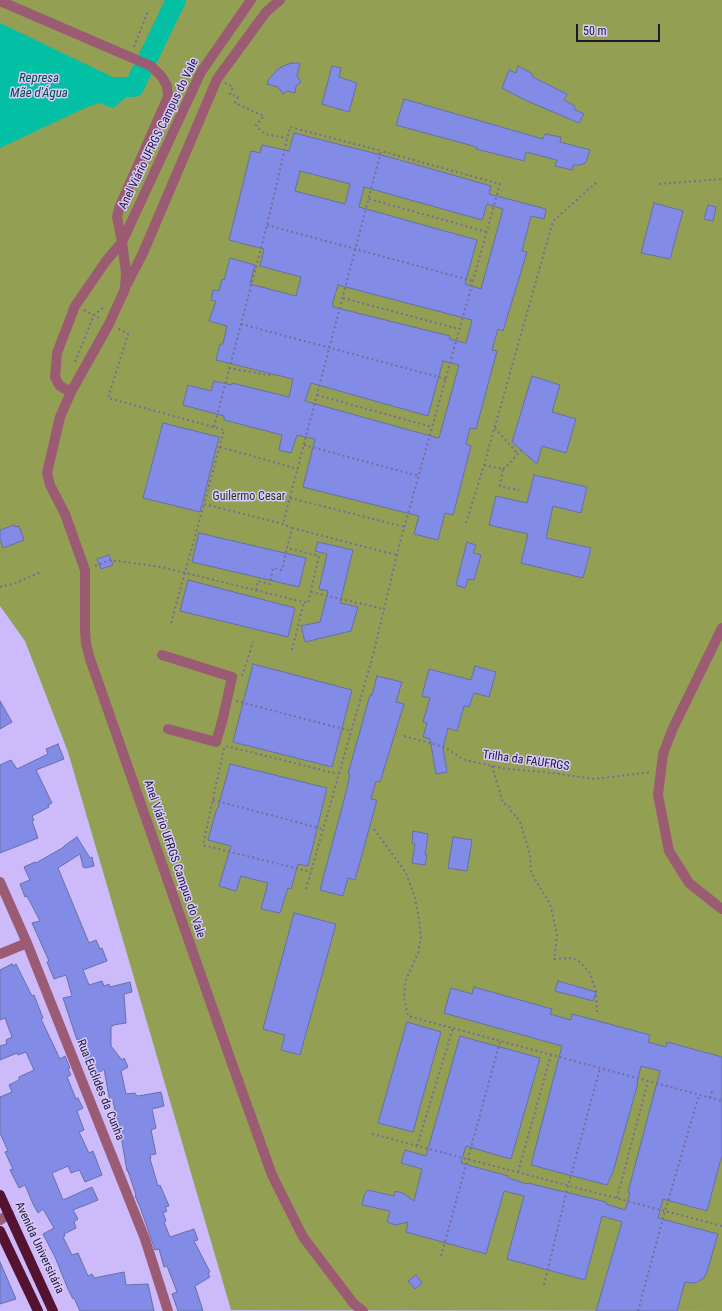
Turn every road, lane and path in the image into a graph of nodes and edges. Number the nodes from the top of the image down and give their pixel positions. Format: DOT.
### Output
graph roads {
  1 [pos="251,0"];
  2 [pos="280,0"];
  3 [pos="0,2"];
  4 [pos="148,11"];
  5 [pos="134,59"];
  6 [pos="217,79"];
  7 [pos="287,138"];
  8 [pos="381,151"];
  9 [pos="722,179"];
  10 [pos="598,181"];
  11 [pos="659,184"];
  12 [pos="369,199"];
  13 [pos="266,225"];
  14 [pos="487,232"];
  15 [pos="122,242"];
  16 [pos="356,249"];
  17 [pos="473,281"];
  18 [pos="125,289"];
  19 [pos="343,298"];
  20 [pos="240,324"];
  21 [pos="459,329"];
  22 [pos="330,347"];
  23 [pos="120,360"];
  24 [pos="229,368"];
  25 [pos="274,376"];
  26 [pos="446,379"];
  27 [pos="71,392"];
  28 [pos="317,395"];
  29 [pos="214,427"];
  30 [pos="432,427"];
  31 [pos="495,428"];
  32 [pos="304,445"];
  33 [pos="220,447"];
  34 [pos="521,450"];
  35 [pos="518,454"];
  36 [pos="484,465"];
  37 [pos="298,469"];
  38 [pos="503,469"];
  39 [pos="419,476"];
  40 [pos="519,490"];
  41 [pos="290,498"];
  42 [pos="204,504"];
  43 [pos="466,523"];
  44 [pos="283,524"];
  45 [pos="404,527"];
  46 [pos="292,528"];
  47 [pos="287,548"];
  48 [pos="397,555"];
  49 [pos="93,566"];
  50 [pos="41,572"];
  51 [pos="186,574"];
  52 [pos="0,587"];
  53 [pos="256,590"];
  54 [pos="311,592"];
  55 [pos="304,602"];
  56 [pos="384,609"];
  57 [pos="171,623"];
  58 [pos="722,628"];
  59 [pos="253,642"];
  60 [pos="292,650"];
  61 [pos="162,655"];
  62 [pos="242,679"];
  63 [pos="235,701"];
  64 [pos="168,729"];
  65 [pos="350,732"];
  66 [pos="404,736"];
  67 [pos="492,766"];
  68 [pos="650,772"];
  69 [pos="338,775"];
  70 [pos="213,800"];
  71 [pos="323,829"];
  72 [pos="374,829"];
  73 [pos="311,872"];
  74 [pos="0,882"];
  75 [pos="306,889"];
  76 [pos="722,908"];
  77 [pos="27,943"];
  78 [pos="0,954"];
  79 [pos="597,1012"];
  80 [pos="453,1028"];
  81 [pos="501,1041"];
  82 [pos="551,1055"];
  83 [pos="578,1062"];
  84 [pos="576,1066"];
  85 [pos="600,1068"];
  86 [pos="622,1074"];
  87 [pos="620,1079"];
  88 [pos="648,1081"];
  89 [pos="712,1091"];
  90 [pos="699,1095"];
  91 [pos="710,1098"];
  92 [pos="722,1101"];
  93 [pos="372,1134"];
  94 [pos="418,1146"];
  95 [pos="468,1159"];
  96 [pos="518,1172"];
  97 [pos="568,1186"];
  98 [pos="0,1195"];
  99 [pos="617,1198"];
  100 [pos="665,1211"];
  101 [pos="9,1214"];
  102 [pos="0,1220"];
  103 [pos="722,1226"];
  104 [pos="0,1231"];
  105 [pos="441,1256"];
  106 [pos="544,1285"];
  107 [pos="38,1311"];
  108 [pos="53,1311"];
  109 [pos="168,1311"];
  110 [pos="363,1311"];
  111 [pos="638,1311"];
  1 -- 15 [label="street, Anel Viário UFRGS Campus do Vale"];
  2 -- 6 [label="street"];
  3 -- 5 [label="street"];
  4 -- 5 [label="path"];
  5 -- 15 [label="street"];
  6 -- 7 [label="path"];
  6 -- 18 [label="street"];
  7 -- 8 [label="path"];
  7 -- 13 [label="path"];
  8 -- 12 [label="path"];
  8 -- 14 [label="path"];
  9 -- 11 [label="path"];
  10 -- 31 [label="path"];
  12 -- 14 [label="path"];
  12 -- 16 [label="path"];
  13 -- 16 [label="path"];
  13 -- 20 [label="path"];
  14 -- 17 [label="path"];
  15 -- 18 [label="street, Anel Viário UFRGS Campus do Vale"];
  15 -- 27 [label="street, Anel Viário UFRGS Campus do Vale"];
  16 -- 17 [label="path"];
  16 -- 19 [label="path"];
  17 -- 21 [label="path"];
  18 -- 27 [label="street, Anel Viário UFRGS Campus do Vale"];
  19 -- 21 [label="path"];
  19 -- 22 [label="path"];
  20 -- 22 [label="path"];
  20 -- 24 [label="path"];
  21 -- 26 [label="path"];
  22 -- 26 [label="path"];
  22 -- 28 [label="path"];
  23 -- 29 [label="path"];
  24 -- 25 [label="path"];
  24 -- 29 [label="path"];
  26 -- 30 [label="path"];
  27 -- 110 [label="street, Anel Viário UFRGS Campus do Vale"];
  28 -- 30 [label="path"];
  28 -- 32 [label="path"];
  29 -- 33 [label="path"];
  30 -- 39 [label="path"];
  31 -- 35 [label="path"];
  31 -- 36 [label="path"];
  32 -- 37 [label="path"];
  32 -- 39 [label="path"];
  33 -- 37 [label="path"];
  33 -- 42 [label="path"];
  34 -- 35 [label="path"];
  35 -- 38 [label="path"];
  36 -- 38 [label="path"];
  36 -- 43 [label="path"];
  37 -- 41 [label="path"];
  38 -- 40 [label="path"];
  39 -- 45 [label="path"];
  41 -- 44 [label="path"];
  41 -- 45 [label="path"];
  42 -- 44 [label="path"];
  42 -- 51 [label="path"];
  44 -- 46 [label="path"];
  45 -- 48 [label="path"];
  46 -- 47 [label="path"];
  46 -- 48 [label="path"];
  47 -- 53 [label="path"];
  47 -- 54 [label="path"];
  48 -- 56 [label="path"];
  49 -- 51 [label="path"];
  50 -- 52 [label="path"];
  51 -- 53 [label="path"];
  51 -- 57 [label="path"];
  53 -- 55 [label="path"];
  54 -- 55 [label="path"];
  54 -- 56 [label="path"];
  55 -- 60 [label="path"];
  56 -- 65 [label="path"];
  58 -- 76 [label="street"];
  59 -- 62 [label="path"];
  61 -- 64 [label="street"];
  63 -- 65 [label="path"];
  65 -- 69 [label="path"];
  66 -- 67 [label="path, Trilha da FAUFRGS"];
  67 -- 68 [label="path, Trilha da FAUFRGS"];
  67 -- 79 [label="path"];
  69 -- 70 [label="path"];
  69 -- 71 [label="path"];
  70 -- 71 [label="path"];
  70 -- 73 [label="path"];
  71 -- 73 [label="path"];
  72 -- 80 [label="path"];
  73 -- 75 [label="path"];
  74 -- 77 [label="street, Rua Euclides da Cunha"];
  77 -- 78 [label="street"];
  77 -- 109 [label="street, Rua Euclides da Cunha"];
  80 -- 81 [label="path"];
  80 -- 94 [label="path"];
  81 -- 82 [label="path"];
  81 -- 95 [label="path"];
  82 -- 83 [label="path"];
  82 -- 96 [label="path"];
  83 -- 84 [label="path"];
  83 -- 85 [label="path"];
  85 -- 86 [label="path"];
  85 -- 97 [label="path"];
  86 -- 87 [label="path"];
  86 -- 88 [label="path"];
  88 -- 90 [label="path"];
  88 -- 99 [label="path"];
  89 -- 91 [label="path"];
  90 -- 91 [label="path"];
  90 -- 100 [label="path"];
  91 -- 92 [label="path"];
  93 -- 94 [label="path"];
  94 -- 95 [label="path"];
  95 -- 96 [label="path"];
  95 -- 105 [label="path"];
  96 -- 97 [label="path"];
  97 -- 99 [label="path"];
  97 -- 106 [label="path"];
  98 -- 101 [label="main road, Avenida Universitária"];
  99 -- 100 [label="path"];
  100 -- 103 [label="path"];
  100 -- 111 [label="path"];
  101 -- 102 [label="street"];
  101 -- 108 [label="main road, Avenida Universitária"];
  104 -- 107 [label="main road"];
}
